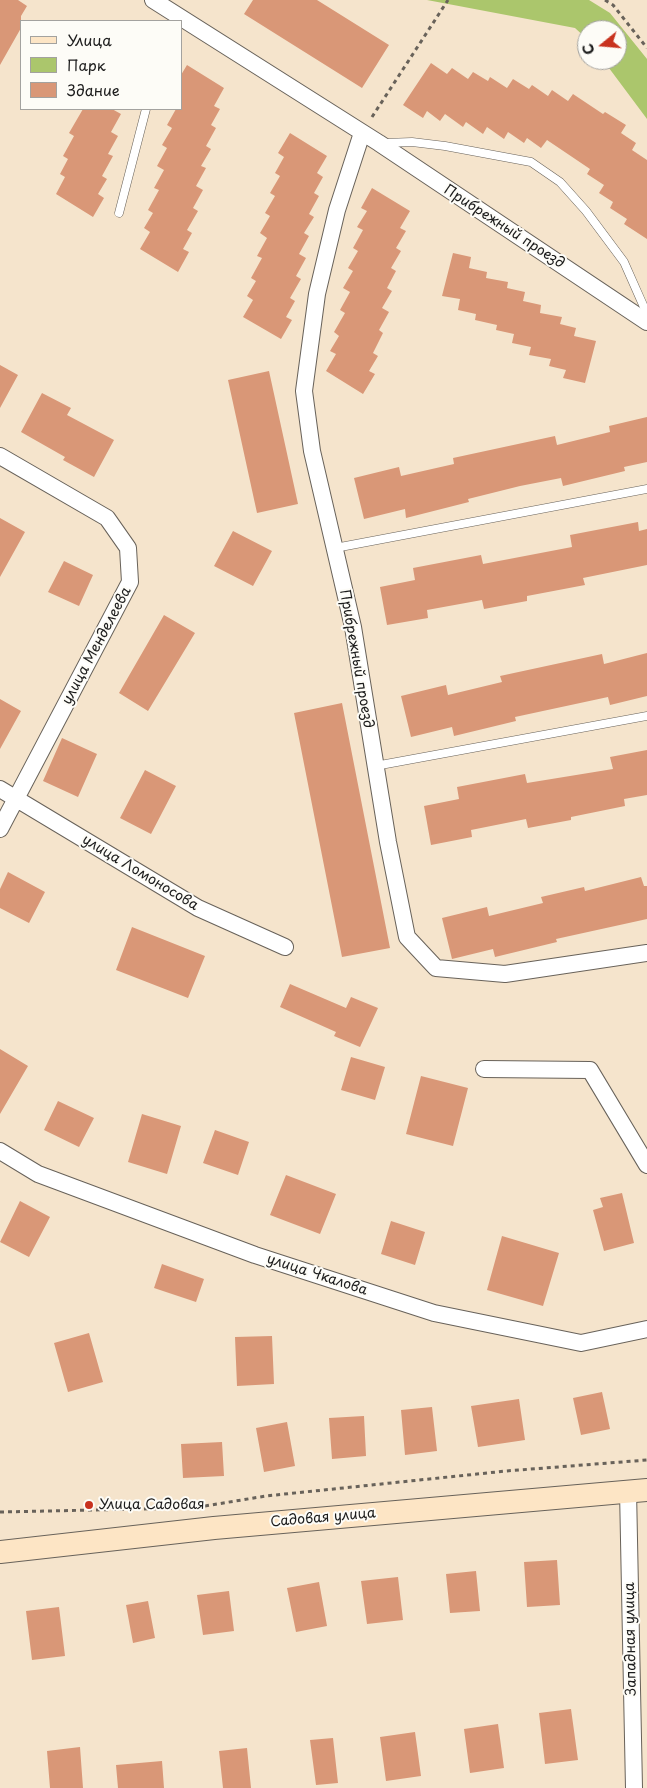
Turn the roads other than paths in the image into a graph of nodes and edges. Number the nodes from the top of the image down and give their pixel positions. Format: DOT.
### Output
graph roads {
  1 [pos="153,0"];
  2 [pos="170,16"];
  3 [pos="182,23"];
  4 [pos="146,110"];
  5 [pos="362,133"];
  6 [pos="379,144"];
  7 [pos="119,213"];
  8 [pos="647,314"];
  9 [pos="647,322"];
  10 [pos="0,456"];
  11 [pos="647,489"];
  12 [pos="335,548"];
  13 [pos="647,716"];
  14 [pos="375,766"];
  15 [pos="0,789"];
  16 [pos="16,800"];
  17 [pos="0,829"];
  18 [pos="285,947"];
  19 [pos="647,953"];
  20 [pos="484,1069"];
  21 [pos="0,1151"];
  22 [pos="647,1165"];
  23 [pos="647,1330"];
  24 [pos="637,1490"];
  25 [pos="0,1552"];
  26 [pos="634,1788"];
  1 -- 2 [label="street, Прибрежный проезд"];
  3 -- 5 [label="street, Прибрежный проезд"];
  4 -- 7 [label="lane"];
  5 -- 6 [label="street, Прибрежный проезд"];
  5 -- 12 [label="street, Прибрежный проезд"];
  6 -- 8 [label="lane"];
  6 -- 9 [label="street, Прибрежный проезд"];
  10 -- 16 [label="street, улица Менделеева"];
  11 -- 12 [label="lane"];
  12 -- 14 [label="street, Прибрежный проезд"];
  13 -- 14 [label="lane"];
  14 -- 19 [label="street, Прибрежный проезд"];
  15 -- 16 [label="street, улица Ломоносова"];
  16 -- 17 [label="street, улица Менделеева"];
  16 -- 18 [label="street, улица Ломоносова"];
  20 -- 22 [label="street"];
  21 -- 23 [label="street, улица Чкалова"];
  24 -- 25 [label="street, Садовая улица"];
  24 -- 26 [label="street, Западная улица"];
}
